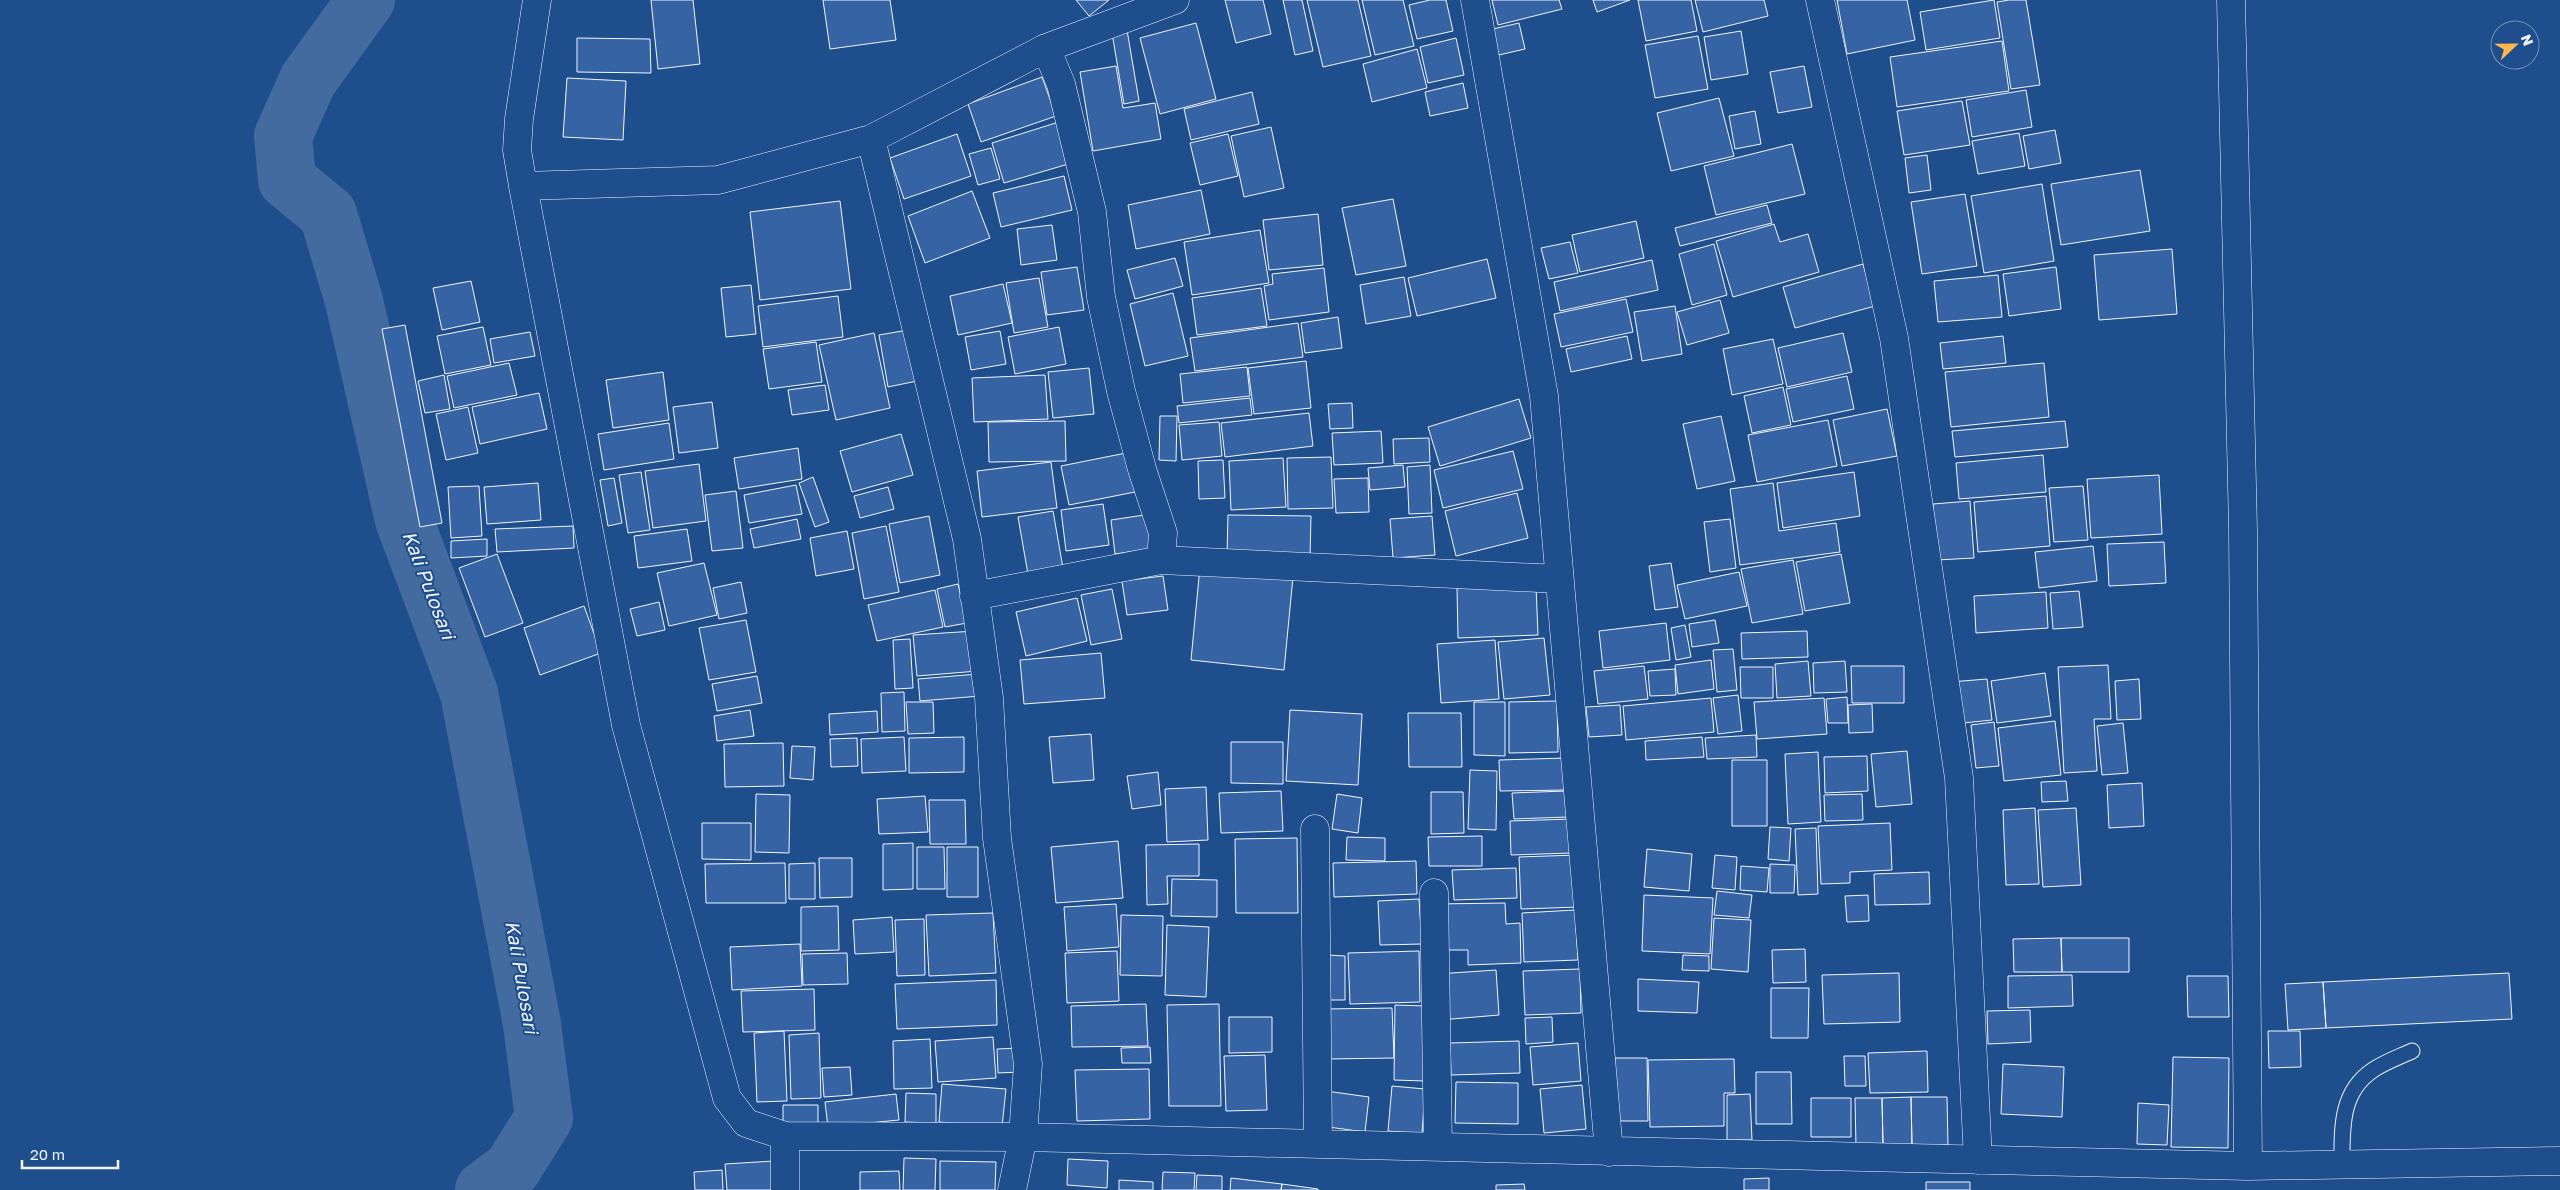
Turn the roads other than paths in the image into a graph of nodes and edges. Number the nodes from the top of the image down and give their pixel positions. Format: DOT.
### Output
graph roads {
  1 [pos="537,0"];
  2 [pos="1175,0"];
  3 [pos="1475,0"];
  4 [pos="1820,0"];
  5 [pos="2231,0"];
  6 [pos="1046,48"];
  7 [pos="871,139"];
  8 [pos="523,186"];
  9 [pos="1161,560"];
  10 [pos="1559,579"];
  11 [pos="974,596"];
  12 [pos="1315,829"];
  13 [pos="1434,893"];
  14 [pos="2412,1051"];
  15 [pos="785,1136"];
  16 [pos="1023,1136"];
  17 [pos="1318,1144"];
  18 [pos="1438,1147"];
  19 [pos="1609,1152"];
  20 [pos="1978,1160"];
  21 [pos="2560,1162"];
  22 [pos="2342,1165"];
  23 [pos="2248,1166"];
  24 [pos="784,1190"];
  25 [pos="1012,1190"];
  1 -- 8 [label="street"];
  2 -- 6 [label="street"];
  3 -- 10 [label="street"];
  4 -- 20 [label="street"];
  5 -- 23 [label="street"];
  6 -- 7 [label="street"];
  6 -- 9 [label="street"];
  7 -- 8 [label="street"];
  7 -- 11 [label="street"];
  8 -- 15 [label="street"];
  9 -- 10 [label="street"];
  9 -- 11 [label="street"];
  10 -- 19 [label="street"];
  11 -- 16 [label="street"];
  12 -- 17 [label="street"];
  13 -- 18 [label="street"];
  14 -- 22 [label="lane"];
  15 -- 16 [label="street"];
  15 -- 24 [label="street"];
  16 -- 17 [label="street"];
  16 -- 25 [label="street"];
  17 -- 18 [label="street"];
  18 -- 19 [label="street"];
  19 -- 20 [label="street"];
  20 -- 23 [label="street"];
  21 -- 22 [label="street"];
  22 -- 23 [label="street"];
}
